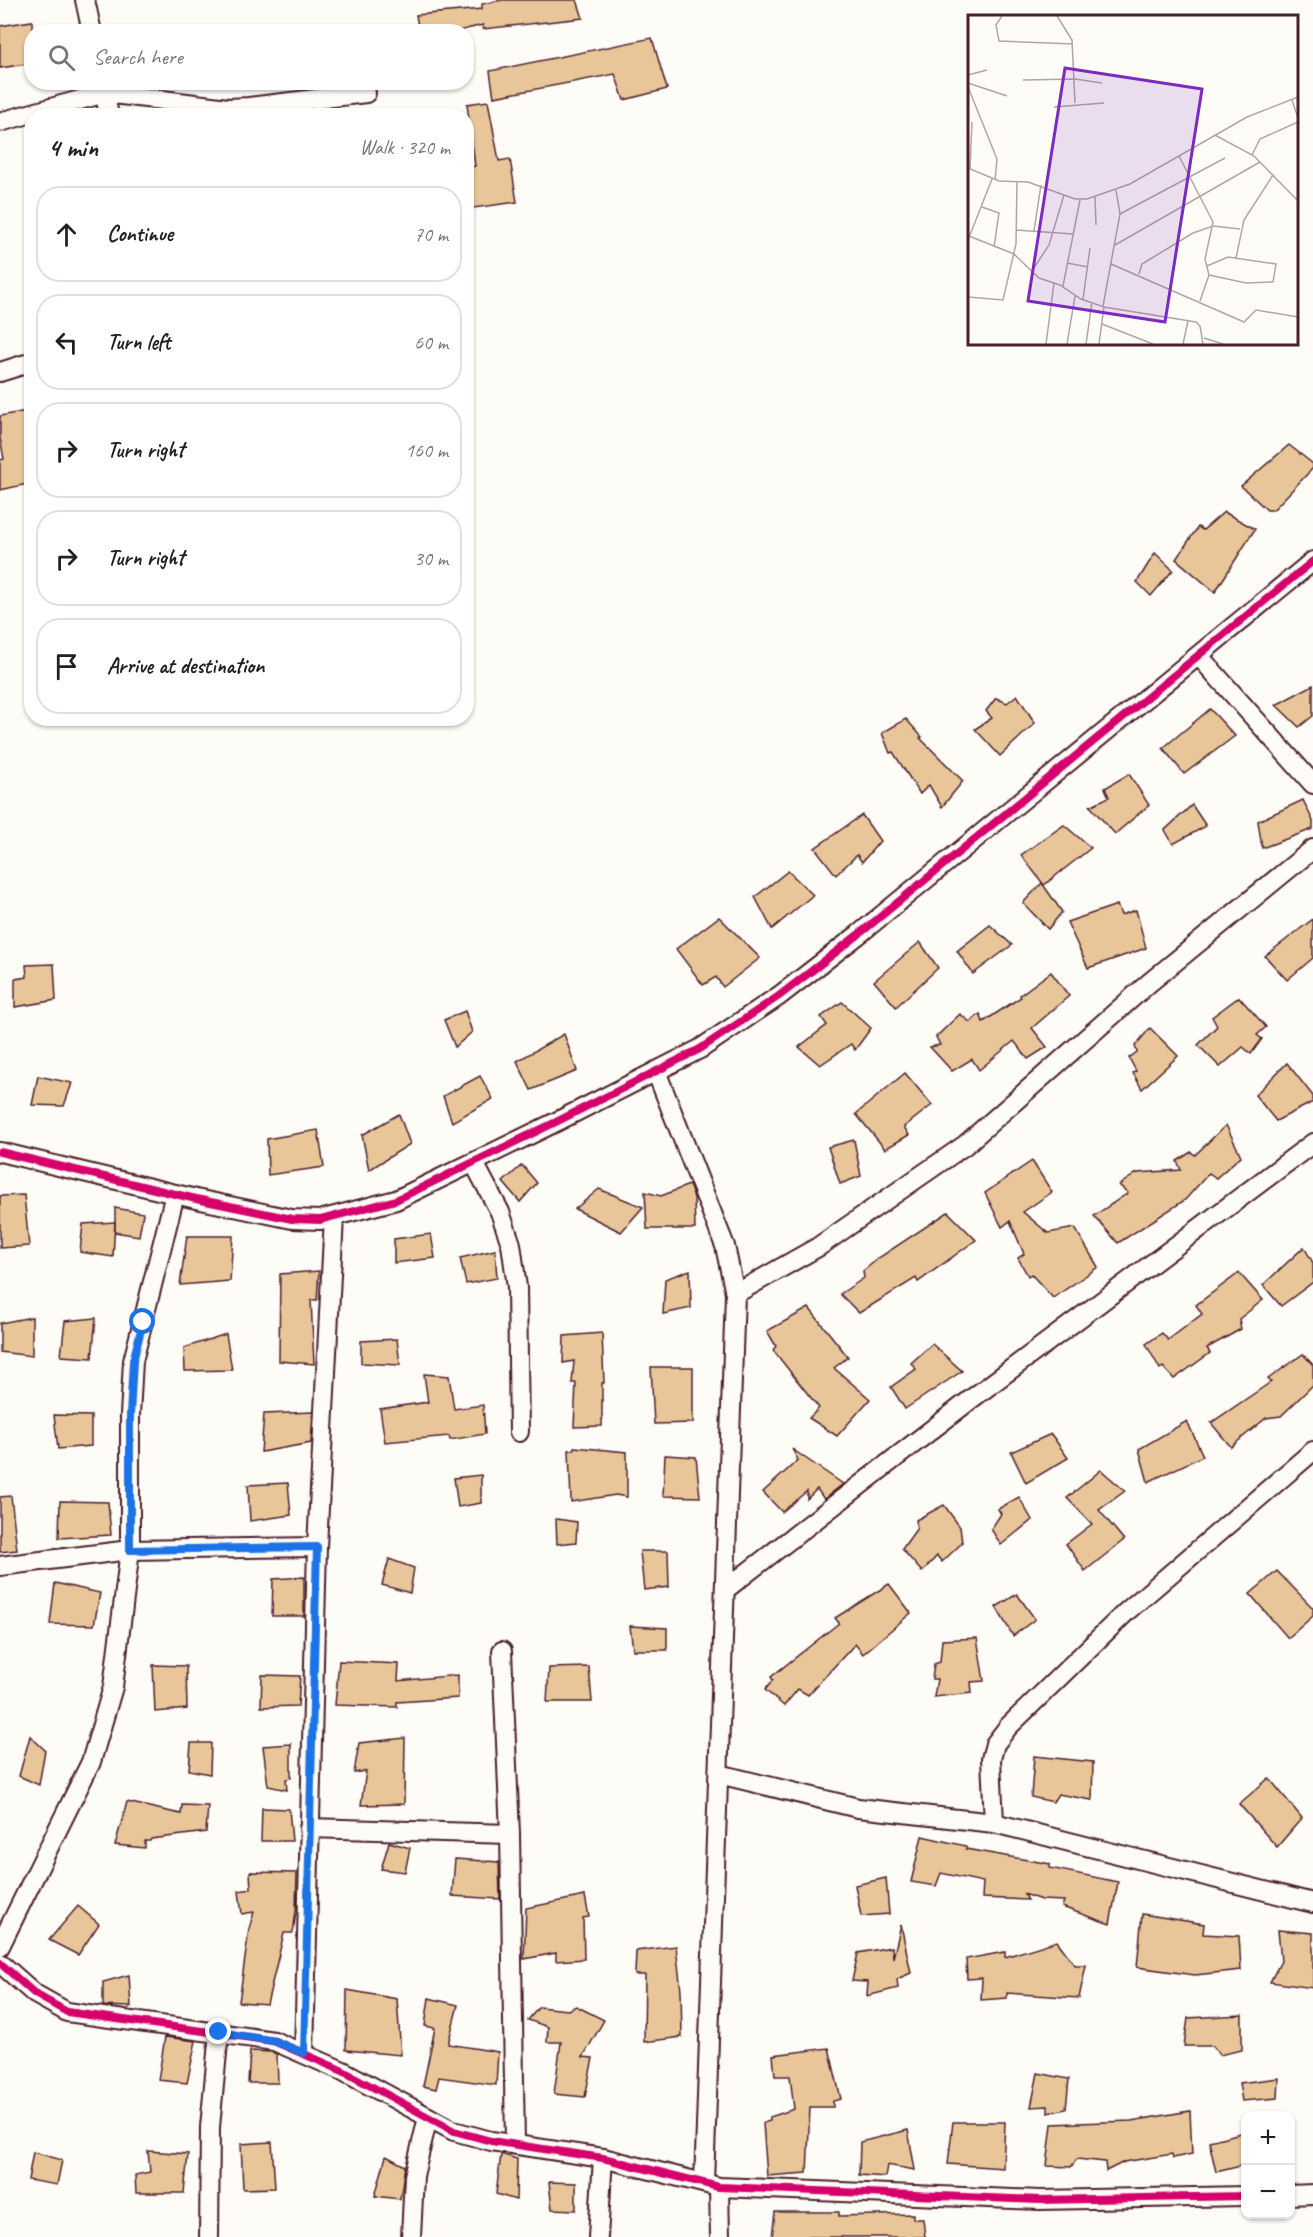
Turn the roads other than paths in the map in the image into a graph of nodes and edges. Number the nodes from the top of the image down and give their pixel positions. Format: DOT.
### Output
graph roads {
  1 [pos="85,0"];
  2 [pos="90,24"];
  3 [pos="98,90"];
  4 [pos="104,90"];
  5 [pos="116,90"];
  6 [pos="366,93"];
  7 [pos="43,108"];
  8 [pos="108,108"];
  9 [pos="228,108"];
  10 [pos="228,108"];
  11 [pos="24,114"];
  12 [pos="0,122"];
  13 [pos="24,364"];
  14 [pos="0,372"];
  15 [pos="1313,561"];
  16 [pos="1199,656"];
  17 [pos="1313,784"];
  18 [pos="1313,849"];
  19 [pos="656,1071"];
  20 [pos="1313,1143"];
  21 [pos="0,1152"];
  22 [pos="474,1163"];
  23 [pos="175,1194"];
  24 [pos="334,1216"];
  25 [pos="735,1293"];
  26 [pos="519,1432"];
  27 [pos="1313,1451"];
  28 [pos="317,1547"];
  29 [pos="130,1550"];
  30 [pos="0,1566"];
  31 [pos="726,1589"];
  32 [pos="502,1651"];
  33 [pos="719,1774"];
  34 [pos="994,1822"];
  35 [pos="309,1828"];
  36 [pos="510,1834"];
  37 [pos="1313,1903"];
  38 [pos="0,1946"];
  39 [pos="0,1963"];
  40 [pos="219,2032"];
  41 [pos="304,2053"];
  42 [pos="428,2117"];
  43 [pos="515,2144"];
  44 [pos="603,2158"];
  45 [pos="712,2185"];
  46 [pos="1313,2194"];
  47 [pos="1295,2195"];
  48 [pos="1241,2196"];
  49 [pos="209,2237"];
  50 [pos="411,2237"];
  51 [pos="598,2237"];
  52 [pos="720,2237"];
  1 -- 2 [label="street"];
  3 -- 7 [label="street"];
  4 -- 8 [label="street"];
  5 -- 9 [label="street"];
  6 -- 10 [label="street"];
  11 -- 12 [label="street"];
  13 -- 14 [label="street"];
  15 -- 16 [label="street"];
  16 -- 17 [label="street"];
  16 -- 19 [label="street"];
  18 -- 25 [label="street"];
  19 -- 22 [label="street"];
  19 -- 25 [label="street"];
  20 -- 31 [label="street"];
  21 -- 23 [label="street"];
  22 -- 24 [label="street"];
  22 -- 26 [label="street"];
  23 -- 24 [label="street"];
  23 -- 29 [label="street"];
  24 -- 28 [label="street"];
  25 -- 31 [label="street"];
  27 -- 34 [label="street"];
  28 -- 29 [label="street"];
  28 -- 35 [label="street"];
  29 -- 30 [label="street"];
  29 -- 38 [label="street"];
  31 -- 33 [label="street"];
  32 -- 36 [label="street"];
  33 -- 34 [label="street"];
  33 -- 45 [label="street"];
  34 -- 37 [label="street"];
  35 -- 36 [label="street"];
  35 -- 41 [label="street"];
  36 -- 43 [label="street"];
  39 -- 40 [label="street"];
  40 -- 41 [label="street"];
  40 -- 49 [label="street"];
  41 -- 42 [label="street"];
  42 -- 43 [label="street"];
  42 -- 50 [label="street"];
  43 -- 44 [label="street"];
  44 -- 45 [label="street"];
  44 -- 51 [label="street"];
  45 -- 48 [label="street"];
  45 -- 52 [label="street"];
  46 -- 47 [label="street"];
}
